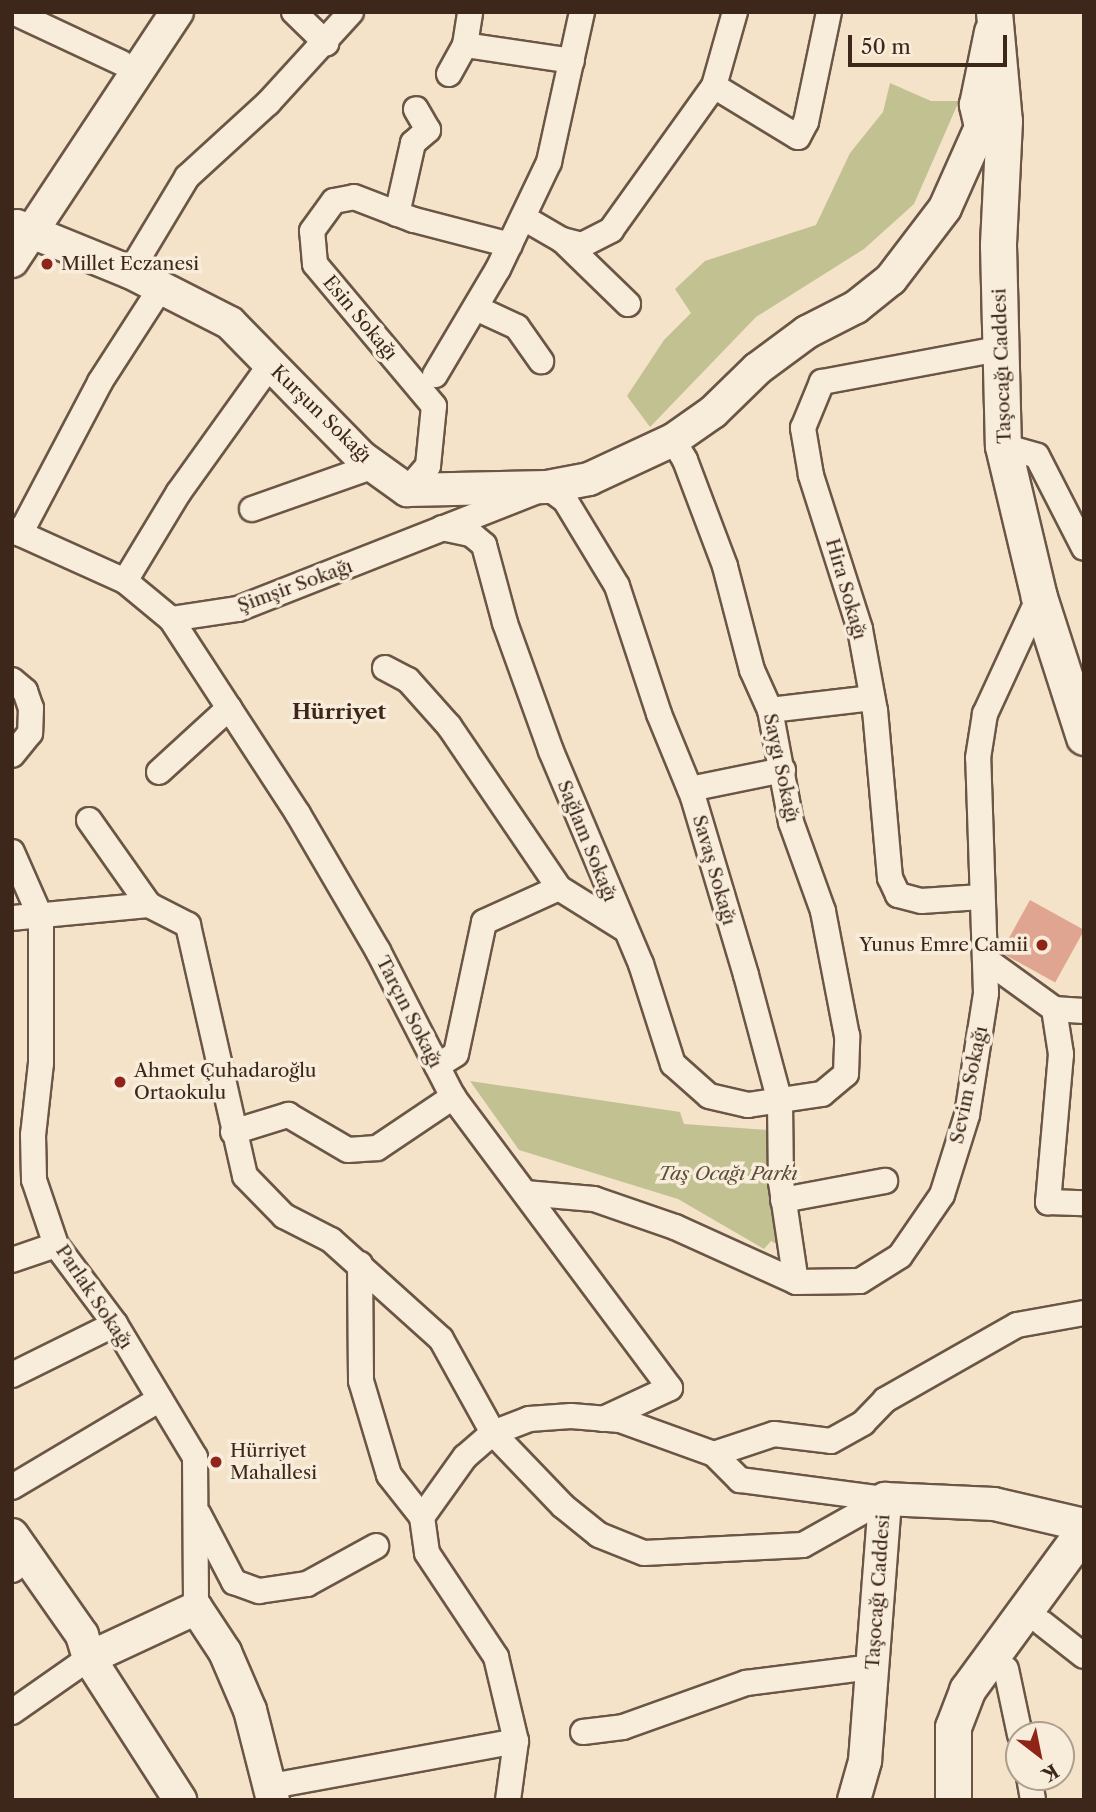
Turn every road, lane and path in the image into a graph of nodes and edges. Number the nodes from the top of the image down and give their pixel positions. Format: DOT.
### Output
graph roads {
  1 [pos="13,12"];
  2 [pos="157,12"];
  3 [pos="177,12"];
  4 [pos="294,12"];
  5 [pos="351,12"];
  6 [pos="470,12"];
  7 [pos="583,12"];
  8 [pos="735,12"];
  9 [pos="829,12"];
  10 [pos="987,17"];
  11 [pos="326,43"];
  12 [pos="465,45"];
  13 [pos="572,61"];
  14 [pos="130,66"];
  15 [pos="449,74"];
  16 [pos="714,86"];
  17 [pos="416,109"];
  18 [pos="397,214"];
  19 [pos="524,218"];
  20 [pos="18,229"];
  21 [pos="562,240"];
  22 [pos="510,245"];
  23 [pos="12,261"];
  24 [pos="130,272"];
  25 [pos="160,289"];
  26 [pos="628,304"];
  27 [pos="476,308"];
  28 [pos="999,349"];
  29 [pos="541,361"];
  30 [pos="270,365"];
  31 [pos="435,375"];
  32 [pos="673,440"];
  33 [pos="1003,446"];
  34 [pos="374,466"];
  35 [pos="547,487"];
  36 [pos="407,490"];
  37 [pos="513,502"];
  38 [pos="252,509"];
  39 [pos="442,528"];
  40 [pos="16,532"];
  41 [pos="484,545"];
  42 [pos="1084,548"];
  43 [pos="125,581"];
  44 [pos="1039,597"];
  45 [pos="171,619"];
  46 [pos="386,668"];
  47 [pos="12,680"];
  48 [pos="872,698"];
  49 [pos="229,708"];
  50 [pos="770,710"];
  51 [pos="1084,737"];
  52 [pos="12,755"];
  53 [pos="783,770"];
  54 [pos="159,772"];
  55 [pos="690,789"];
  56 [pos="89,820"];
  57 [pos="12,852"];
  58 [pos="559,888"];
  59 [pos="981,897"];
  60 [pos="149,905"];
  61 [pos="12,918"];
  62 [pos="41,918"];
  63 [pos="623,928"];
  64 [pos="985,959"];
  65 [pos="1054,1009"];
  66 [pos="1084,1011"];
  67 [pos="437,1066"];
  68 [pos="453,1097"];
  69 [pos="780,1102"];
  70 [pos="233,1132"];
  71 [pos="23,1136"];
  72 [pos="885,1181"];
  73 [pos="525,1193"];
  74 [pos="783,1200"];
  75 [pos="1084,1203"];
  76 [pos="56,1245"];
  77 [pos="12,1260"];
  78 [pos="360,1264"];
  79 [pos="796,1282"];
  80 [pos="1084,1313"];
  81 [pos="115,1324"];
  82 [pos="12,1375"];
  83 [pos="160,1399"];
  84 [pos="603,1419"];
  85 [pos="493,1433"];
  86 [pos="714,1454"];
  87 [pos="12,1487"];
  88 [pos="885,1499"];
  89 [pos="197,1511"];
  90 [pos="422,1517"];
  91 [pos="1084,1525"];
  92 [pos="1084,1531"];
  93 [pos="12,1535"];
  94 [pos="376,1546"];
  95 [pos="1084,1559"];
  96 [pos="13,1568"];
  97 [pos="196,1608"];
  98 [pos="1042,1623"];
  99 [pos="1084,1656"];
  100 [pos="89,1658"];
  101 [pos="873,1667"];
  102 [pos="1006,1669"];
  103 [pos="12,1712"];
  104 [pos="1017,1721"];
  105 [pos="583,1732"];
  106 [pos="516,1741"];
  107 [pos="272,1793"];
  108 [pos="180,1800"];
  109 [pos="508,1800"];
  110 [pos="854,1800"];
  111 [pos="953,1800"];
  112 [pos="970,1800"];
  1 -- 14 [label="street"];
  2 -- 14 [label="street"];
  3 -- 14 [label="street"];
  4 -- 11 [label="street"];
  5 -- 11 [label="street"];
  6 -- 12 [label="street"];
  7 -- 13 [label="street"];
  8 -- 16 [label="street"];
  9 -- 16 [label="street"];
  10 -- 28 [label="main road, Taşocağı Caddesi"];
  10 -- 32 [label="street"];
  11 -- 24 [label="street"];
  12 -- 13 [label="street"];
  12 -- 15 [label="street"];
  13 -- 19 [label="street"];
  14 -- 20 [label="street"];
  16 -- 21 [label="street"];
  17 -- 18 [label="street"];
  18 -- 22 [label="street, Esin Sokağı"];
  18 -- 36 [label="street, Esin Sokağı"];
  19 -- 21 [label="street"];
  19 -- 22 [label="street"];
  20 -- 23 [label="street"];
  20 -- 24 [label="street, Kurşun Sokağı"];
  21 -- 26 [label="street"];
  22 -- 27 [label="street"];
  24 -- 25 [label="street, Kurşun Sokağı"];
  25 -- 30 [label="street, Kurşun Sokağı"];
  25 -- 40 [label="street"];
  27 -- 29 [label="street"];
  27 -- 31 [label="street"];
  28 -- 33 [label="main road, Taşocağı Caddesi"];
  28 -- 48 [label="street, Hira Sokağı"];
  30 -- 34 [label="street, Kurşun Sokağı"];
  30 -- 43 [label="street"];
  32 -- 35 [label="street"];
  32 -- 50 [label="street, Saygı Sokağı"];
  33 -- 42 [label="street"];
  33 -- 44 [label="main road, Taşocağı Caddesi"];
  34 -- 36 [label="street, Kurşun Sokağı"];
  34 -- 38 [label="street"];
  35 -- 36 [label="street"];
  35 -- 37 [label="street, Şimşir Sokağı"];
  35 -- 55 [label="street, Savaş Sokağı"];
  37 -- 39 [label="street, Şimşir Sokağı"];
  37 -- 41 [label="street"];
  39 -- 41 [label="street"];
  39 -- 45 [label="street, Şimşir Sokağı"];
  40 -- 43 [label="street"];
  41 -- 63 [label="street, Sağlam Sokağı"];
  43 -- 45 [label="street"];
  44 -- 51 [label="main road, Taşocağı Caddesi"];
  44 -- 59 [label="street, Sevim Sokağı"];
  45 -- 49 [label="street, Tarçın Sokağı"];
  46 -- 58 [label="street"];
  47 -- 52 [label="street"];
  48 -- 50 [label="street"];
  48 -- 59 [label="street, Hira Sokağı"];
  49 -- 54 [label="street"];
  49 -- 67 [label="street, Tarçın Sokağı"];
  50 -- 53 [label="street, Saygı Sokağı"];
  53 -- 55 [label="street"];
  53 -- 69 [label="street, Saygı Sokağı"];
  55 -- 69 [label="street, Savaş Sokağı"];
  56 -- 60 [label="street"];
  57 -- 62 [label="street, Parlak Sokağı"];
  58 -- 63 [label="street"];
  58 -- 67 [label="street"];
  59 -- 64 [label="street, Sevim Sokağı"];
  60 -- 62 [label="street"];
  60 -- 70 [label="street"];
  61 -- 62 [label="street"];
  62 -- 71 [label="street, Parlak Sokağı"];
  63 -- 69 [label="street, Sağlam Sokağı"];
  64 -- 65 [label="street"];
  64 -- 79 [label="street, Sevim Sokağı"];
  65 -- 66 [label="street"];
  65 -- 75 [label="street"];
  67 -- 68 [label="street, Tarçın Sokağı"];
  68 -- 70 [label="street"];
  68 -- 73 [label="street, Tarçın Sokağı"];
  69 -- 74 [label="street, Savaş Sokağı"];
  70 -- 78 [label="street"];
  71 -- 76 [label="street, Parlak Sokağı"];
  72 -- 74 [label="street"];
  73 -- 79 [label="street, Sevim Sokağı"];
  73 -- 84 [label="street, Tarçın Sokağı"];
  74 -- 79 [label="street, Savaş Sokağı"];
  76 -- 77 [label="street"];
  76 -- 81 [label="street, Parlak Sokağı"];
  78 -- 85 [label="street"];
  78 -- 90 [label="street"];
  80 -- 86 [label="street"];
  81 -- 82 [label="street"];
  81 -- 83 [label="street, Parlak Sokağı"];
  83 -- 87 [label="street"];
  83 -- 89 [label="street, Parlak Sokağı"];
  84 -- 85 [label="street"];
  84 -- 86 [label="street"];
  85 -- 88 [label="street"];
  85 -- 90 [label="street"];
  86 -- 88 [label="street"];
  88 -- 91 [label="street, Taşocağı Caddesi"];
  88 -- 101 [label="street, Taşocağı Caddesi"];
  89 -- 94 [label="street"];
  89 -- 97 [label="street, Parlak Sokağı"];
  90 -- 106 [label="street"];
  92 -- 111 [label="main road"];
  93 -- 100 [label="street"];
  95 -- 98 [label="main road"];
  96 -- 100 [label="street"];
  97 -- 100 [label="street"];
  97 -- 107 [label="street"];
  98 -- 99 [label="street"];
  98 -- 102 [label="main road"];
  100 -- 103 [label="street"];
  100 -- 108 [label="street"];
  101 -- 105 [label="street"];
  101 -- 110 [label="street, Taşocağı Caddesi"];
  102 -- 104 [label="street"];
  102 -- 112 [label="main road"];
  106 -- 107 [label="street"];
  106 -- 109 [label="street"];
}
